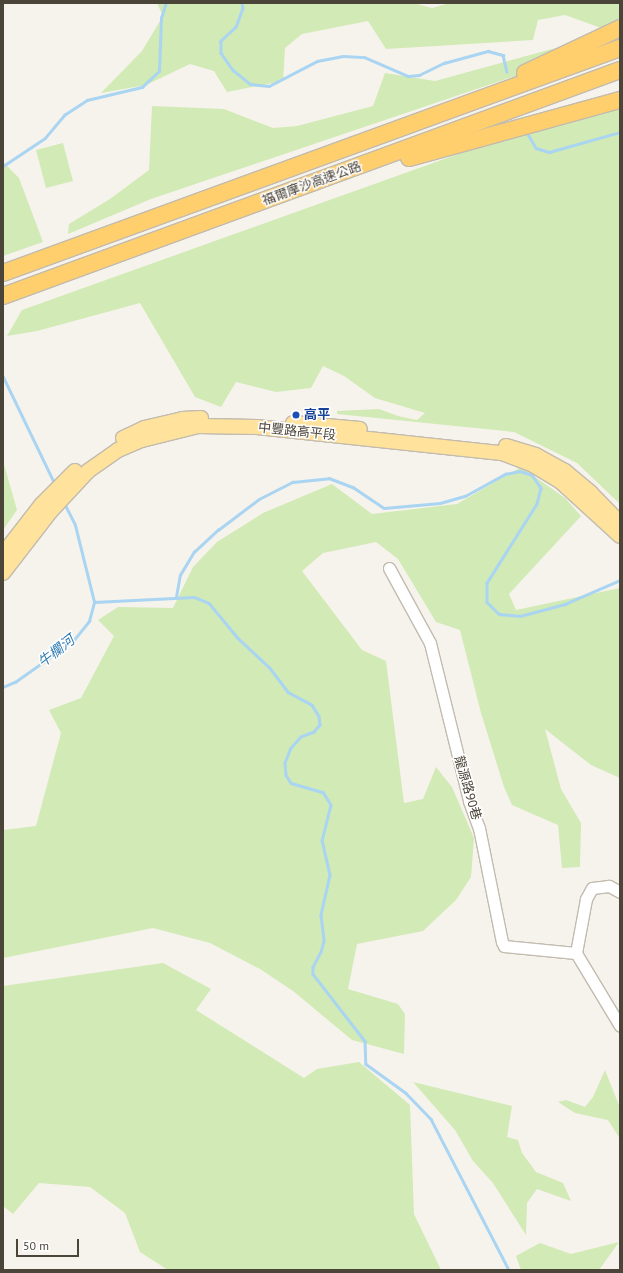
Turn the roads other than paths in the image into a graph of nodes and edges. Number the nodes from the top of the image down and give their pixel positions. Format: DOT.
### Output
graph roads {
  1 [pos="620,28"];
  2 [pos="620,48"];
  3 [pos="620,70"];
  4 [pos="620,100"];
  5 [pos="435,115"];
  6 [pos="304,188"];
  7 [pos="3,274"];
  8 [pos="3,296"];
  9 [pos="85,468"];
  10 [pos="46,508"];
  11 [pos="620,523"];
  12 [pos="620,536"];
  13 [pos="3,554"];
  14 [pos="389,568"];
  15 [pos="3,572"];
  16 [pos="620,892"];
  17 [pos="576,953"];
  18 [pos="620,1026"];
  1 -- 5 [label="highway"];
  2 -- 5 [label="highway, 福爾摩沙高速公路"];
  3 -- 6 [label="highway, 福爾摩沙高速公路"];
  4 -- 6 [label="highway"];
  5 -- 7 [label="highway, 福爾摩沙高速公路"];
  6 -- 8 [label="highway, 福爾摩沙高速公路"];
  9 -- 10 [label="main road, 中豐路高平段"];
  9 -- 11 [label="main road, 中豐路高平段"];
  9 -- 12 [label="main road, 中豐路高平段"];
  10 -- 13 [label="main road, 中豐路高平段"];
  10 -- 15 [label="main road, 中豐路高平段"];
  14 -- 17 [label="street, 龍源路90巷"];
  16 -- 17 [label="street"];
  17 -- 18 [label="street"];
}
